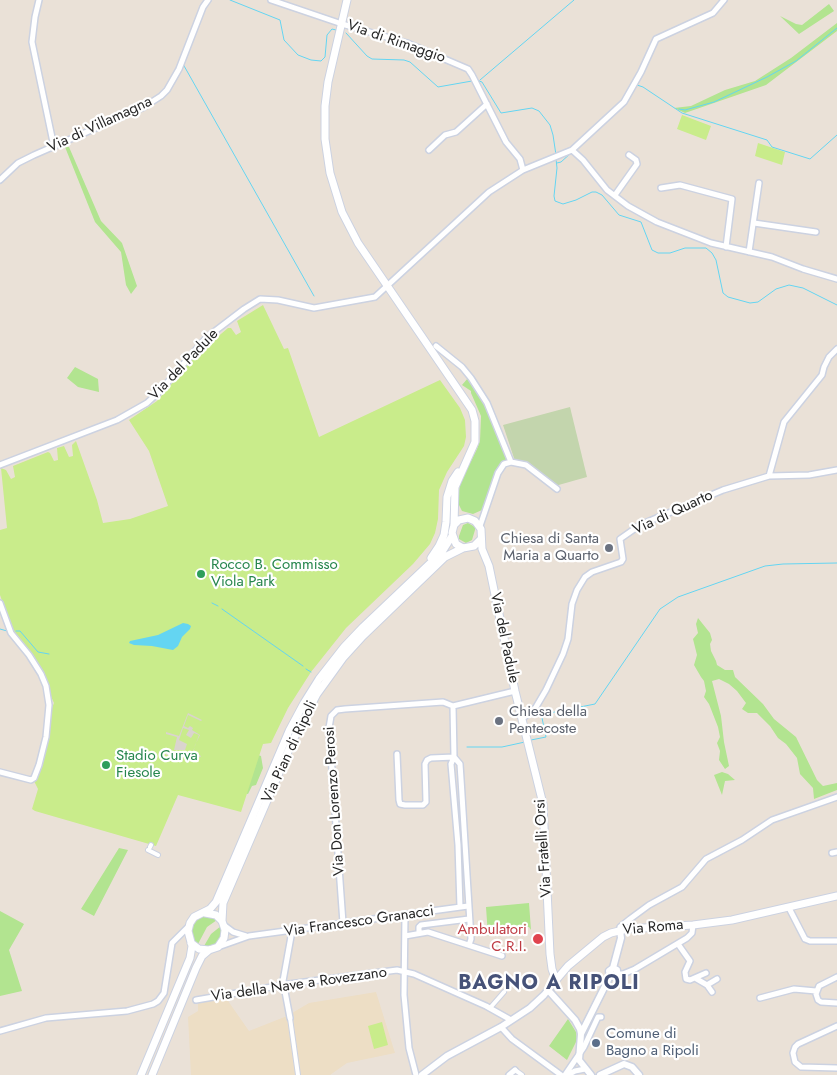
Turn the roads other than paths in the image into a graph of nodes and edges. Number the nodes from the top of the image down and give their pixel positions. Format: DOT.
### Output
graph roads {
  1 [pos="39,0"];
  2 [pos="208,0"];
  3 [pos="271,0"];
  4 [pos="347,0"];
  5 [pos="724,0"];
  6 [pos="342,25"];
  7 [pos="487,104"];
  8 [pos="54,147"];
  9 [pos="429,150"];
  10 [pos="572,150"];
  11 [pos="629,155"];
  12 [pos="523,170"];
  13 [pos="0,180"];
  14 [pos="759,183"];
  15 [pos="661,188"];
  16 [pos="615,196"];
  17 [pos="754,222"];
  18 [pos="816,232"];
  19 [pos="726,247"];
  20 [pos="749,252"];
  21 [pos="837,279"];
  22 [pos="387,287"];
  23 [pos="436,346"];
  24 [pos="837,349"];
  25 [pos="466,462"];
  26 [pos="512,462"];
  27 [pos="0,465"];
  28 [pos="837,470"];
  29 [pos="769,476"];
  30 [pos="557,488"];
  31 [pos="488,501"];
  32 [pos="454,504"];
  33 [pos="469,519"];
  34 [pos="454,526"];
  35 [pos="480,526"];
  36 [pos="452,536"];
  37 [pos="481,539"];
  38 [pos="472,547"];
  39 [pos="463,548"];
  40 [pos="485,559"];
  41 [pos="425,567"];
  42 [pos="0,603"];
  43 [pos="515,691"];
  44 [pos="453,706"];
  45 [pos="522,718"];
  46 [pos="396,754"];
  47 [pos="454,757"];
  48 [pos="0,772"];
  49 [pos="837,797"];
  50 [pos="461,845"];
  51 [pos="149,847"];
  52 [pos="158,855"];
  53 [pos="837,896"];
  54 [pos="468,906"];
  55 [pos="460,907"];
  56 [pos="789,908"];
  57 [pos="204,913"];
  58 [pos="405,915"];
  59 [pos="469,919"];
  60 [pos="223,923"];
  61 [pos="343,923"];
  62 [pos="693,925"];
  63 [pos="188,926"];
  64 [pos="620,930"];
  65 [pos="292,931"];
  66 [pos="419,933"];
  67 [pos="249,936"];
  68 [pos="405,936"];
  69 [pos="177,938"];
  70 [pos="190,942"];
  71 [pos="837,942"];
  72 [pos="678,944"];
  73 [pos="469,945"];
  74 [pos="212,949"];
  75 [pos="502,956"];
  76 [pos="404,971"];
  77 [pos="706,973"];
  78 [pos="613,975"];
  79 [pos="837,976"];
  80 [pos="696,978"];
  81 [pos="717,979"];
  82 [pos="556,980"];
  83 [pos="284,985"];
  84 [pos="707,985"];
  85 [pos="548,990"];
  86 [pos="816,990"];
  87 [pos="504,992"];
  88 [pos="712,992"];
  89 [pos="760,998"];
  90 [pos="196,1000"];
  91 [pos="837,1003"];
  92 [pos="490,1008"];
  93 [pos="601,1017"];
  94 [pos="290,1018"];
  95 [pos="511,1020"];
  96 [pos="837,1026"];
  97 [pos="501,1027"];
  98 [pos="0,1031"];
  99 [pos="581,1034"];
  100 [pos="578,1055"];
  101 [pos="837,1068"];
  102 [pos="585,1069"];
  103 [pos="515,1070"];
  104 [pos="424,1074"];
  105 [pos="141,1075"];
  106 [pos="152,1075"];
  107 [pos="298,1075"];
  108 [pos="416,1075"];
  109 [pos="509,1075"];
  110 [pos="522,1075"];
  111 [pos="561,1075"];
  112 [pos="566,1075"];
  113 [pos="580,1075"];
  114 [pos="591,1075"];
  115 [pos="600,1075"];
  116 [pos="639,1075"];
  1 -- 8 [label="street"];
  2 -- 8 [label="street, Via di Villamagna"];
  3 -- 6 [label="street, Via di Rimaggio"];
  4 -- 6 [label="main road"];
  5 -- 10 [label="street"];
  6 -- 7 [label="street, Via di Rimaggio"];
  6 -- 22 [label="main road"];
  7 -- 9 [label="street"];
  7 -- 12 [label="street, Via di Rimaggio"];
  8 -- 13 [label="street, Via di Villamagna"];
  10 -- 12 [label="street"];
  10 -- 16 [label="street"];
  11 -- 16 [label="street"];
  12 -- 22 [label="street"];
  14 -- 17 [label="street"];
  15 -- 19 [label="street"];
  16 -- 19 [label="street"];
  17 -- 18 [label="street"];
  17 -- 20 [label="street"];
  19 -- 20 [label="street"];
  20 -- 21 [label="street"];
  22 -- 25 [label="main road"];
  22 -- 27 [label="street, Via del Padule"];
  23 -- 26 [label="street"];
  24 -- 29 [label="street"];
  25 -- 32 [label="main road"];
  25 -- 41 [label="main road, Via Pian di Ripoli"];
  26 -- 30 [label="street"];
  26 -- 31 [label="street, Via del Padule"];
  28 -- 29 [label="street"];
  29 -- 45 [label="street, Via di Quarto"];
  31 -- 33 [label="street, Via del Padule"];
  31 -- 35 [label="street, Via del Padule"];
  32 -- 33 [label="main road"];
  32 -- 34 [label="main road"];
  33 -- 34 [label="main road, Via del Padule"];
  33 -- 35 [label="main road"];
  34 -- 36 [label="main road"];
  35 -- 37 [label="main road, Via del Padule"];
  36 -- 39 [label="main road"];
  36 -- 41 [label="main road, Via Pian di Ripoli"];
  37 -- 38 [label="main road"];
  37 -- 40 [label="main road, Via del Padule"];
  38 -- 39 [label="main road"];
  38 -- 40 [label="main road, Via del Padule"];
  39 -- 60 [label="main road, Via Pian di Ripoli"];
  40 -- 43 [label="main road, Via del Padule"];
  41 -- 57 [label="main road, Via Pian di Ripoli"];
  42 -- 48 [label="street"];
  43 -- 44 [label="street"];
  43 -- 45 [label="main road, Via del Padule"];
  44 -- 47 [label="street"];
  44 -- 61 [label="street, Via Don Lorenzo Perosi"];
  45 -- 82 [label="main road, Via Fratelli Orsi"];
  46 -- 47 [label="street"];
  47 -- 50 [label="street"];
  47 -- 50 [label="street"];
  49 -- 64 [label="street"];
  50 -- 54 [label="street"];
  50 -- 55 [label="street"];
  51 -- 52 [label="street"];
  53 -- 56 [label="main road, Via Roma"];
  54 -- 55 [label="street, Via Francesco Granacci"];
  54 -- 59 [label="street"];
  55 -- 58 [label="street, Via Francesco Granacci"];
  56 -- 62 [label="main road, Via Roma"];
  56 -- 71 [label="street"];
  57 -- 60 [label="main road"];
  57 -- 63 [label="main road, Via Pian di Ripoli"];
  58 -- 61 [label="street, Via Francesco Granacci"];
  58 -- 68 [label="street"];
  59 -- 66 [label="street"];
  59 -- 73 [label="street"];
  60 -- 67 [label="street, Via Francesco Granacci"];
  60 -- 74 [label="main road, Via Pian di Ripoli"];
  61 -- 65 [label="street, Via Francesco Granacci"];
  62 -- 64 [label="main road, Via Roma"];
  62 -- 72 [label="street"];
  63 -- 69 [label="street"];
  63 -- 70 [label="main road"];
  64 -- 78 [label="street"];
  64 -- 82 [label="main road, Via Roma"];
  65 -- 67 [label="street, Via Francesco Granacci"];
  65 -- 83 [label="street"];
  66 -- 68 [label="street"];
  66 -- 73 [label="street"];
  67 -- 74 [label="street, Via Francesco Granacci"];
  68 -- 76 [label="street"];
  69 -- 70 [label="street"];
  69 -- 98 [label="street"];
  70 -- 74 [label="main road"];
  70 -- 105 [label="main road"];
  72 -- 78 [label="street"];
  72 -- 80 [label="street"];
  73 -- 75 [label="street"];
  74 -- 106 [label="main road, Via Pian di Ripoli"];
  76 -- 83 [label="street, Via della Nave a Rovezzano"];
  76 -- 92 [label="street, Via della Nave a Rovezzano"];
  76 -- 108 [label="street"];
  77 -- 80 [label="street"];
  78 -- 99 [label="street"];
  79 -- 86 [label="street"];
  80 -- 84 [label="street"];
  81 -- 84 [label="street"];
  82 -- 85 [label="street, Via Roma"];
  83 -- 90 [label="street, Via della Nave a Rovezzano"];
  83 -- 94 [label="street"];
  84 -- 88 [label="street"];
  85 -- 95 [label="street, Via Roma"];
  85 -- 99 [label="street"];
  86 -- 89 [label="street"];
  86 -- 91 [label="street"];
  87 -- 92 [label="street"];
  92 -- 95 [label="street, Via della Nave a Rovezzano"];
  93 -- 100 [label="street"];
  94 -- 107 [label="street"];
  95 -- 97 [label="street, Via Roma"];
  96 -- 101 [label="street"];
  97 -- 104 [label="street, Via Roma"];
  97 -- 111 [label="street"];
  99 -- 100 [label="street"];
  100 -- 102 [label="street"];
  100 -- 112 [label="street"];
  102 -- 112 [label="street"];
  102 -- 113 [label="street"];
  102 -- 114 [label="street"];
  103 -- 109 [label="street"];
  103 -- 110 [label="street"];
  115 -- 116 [label="street"];
}
